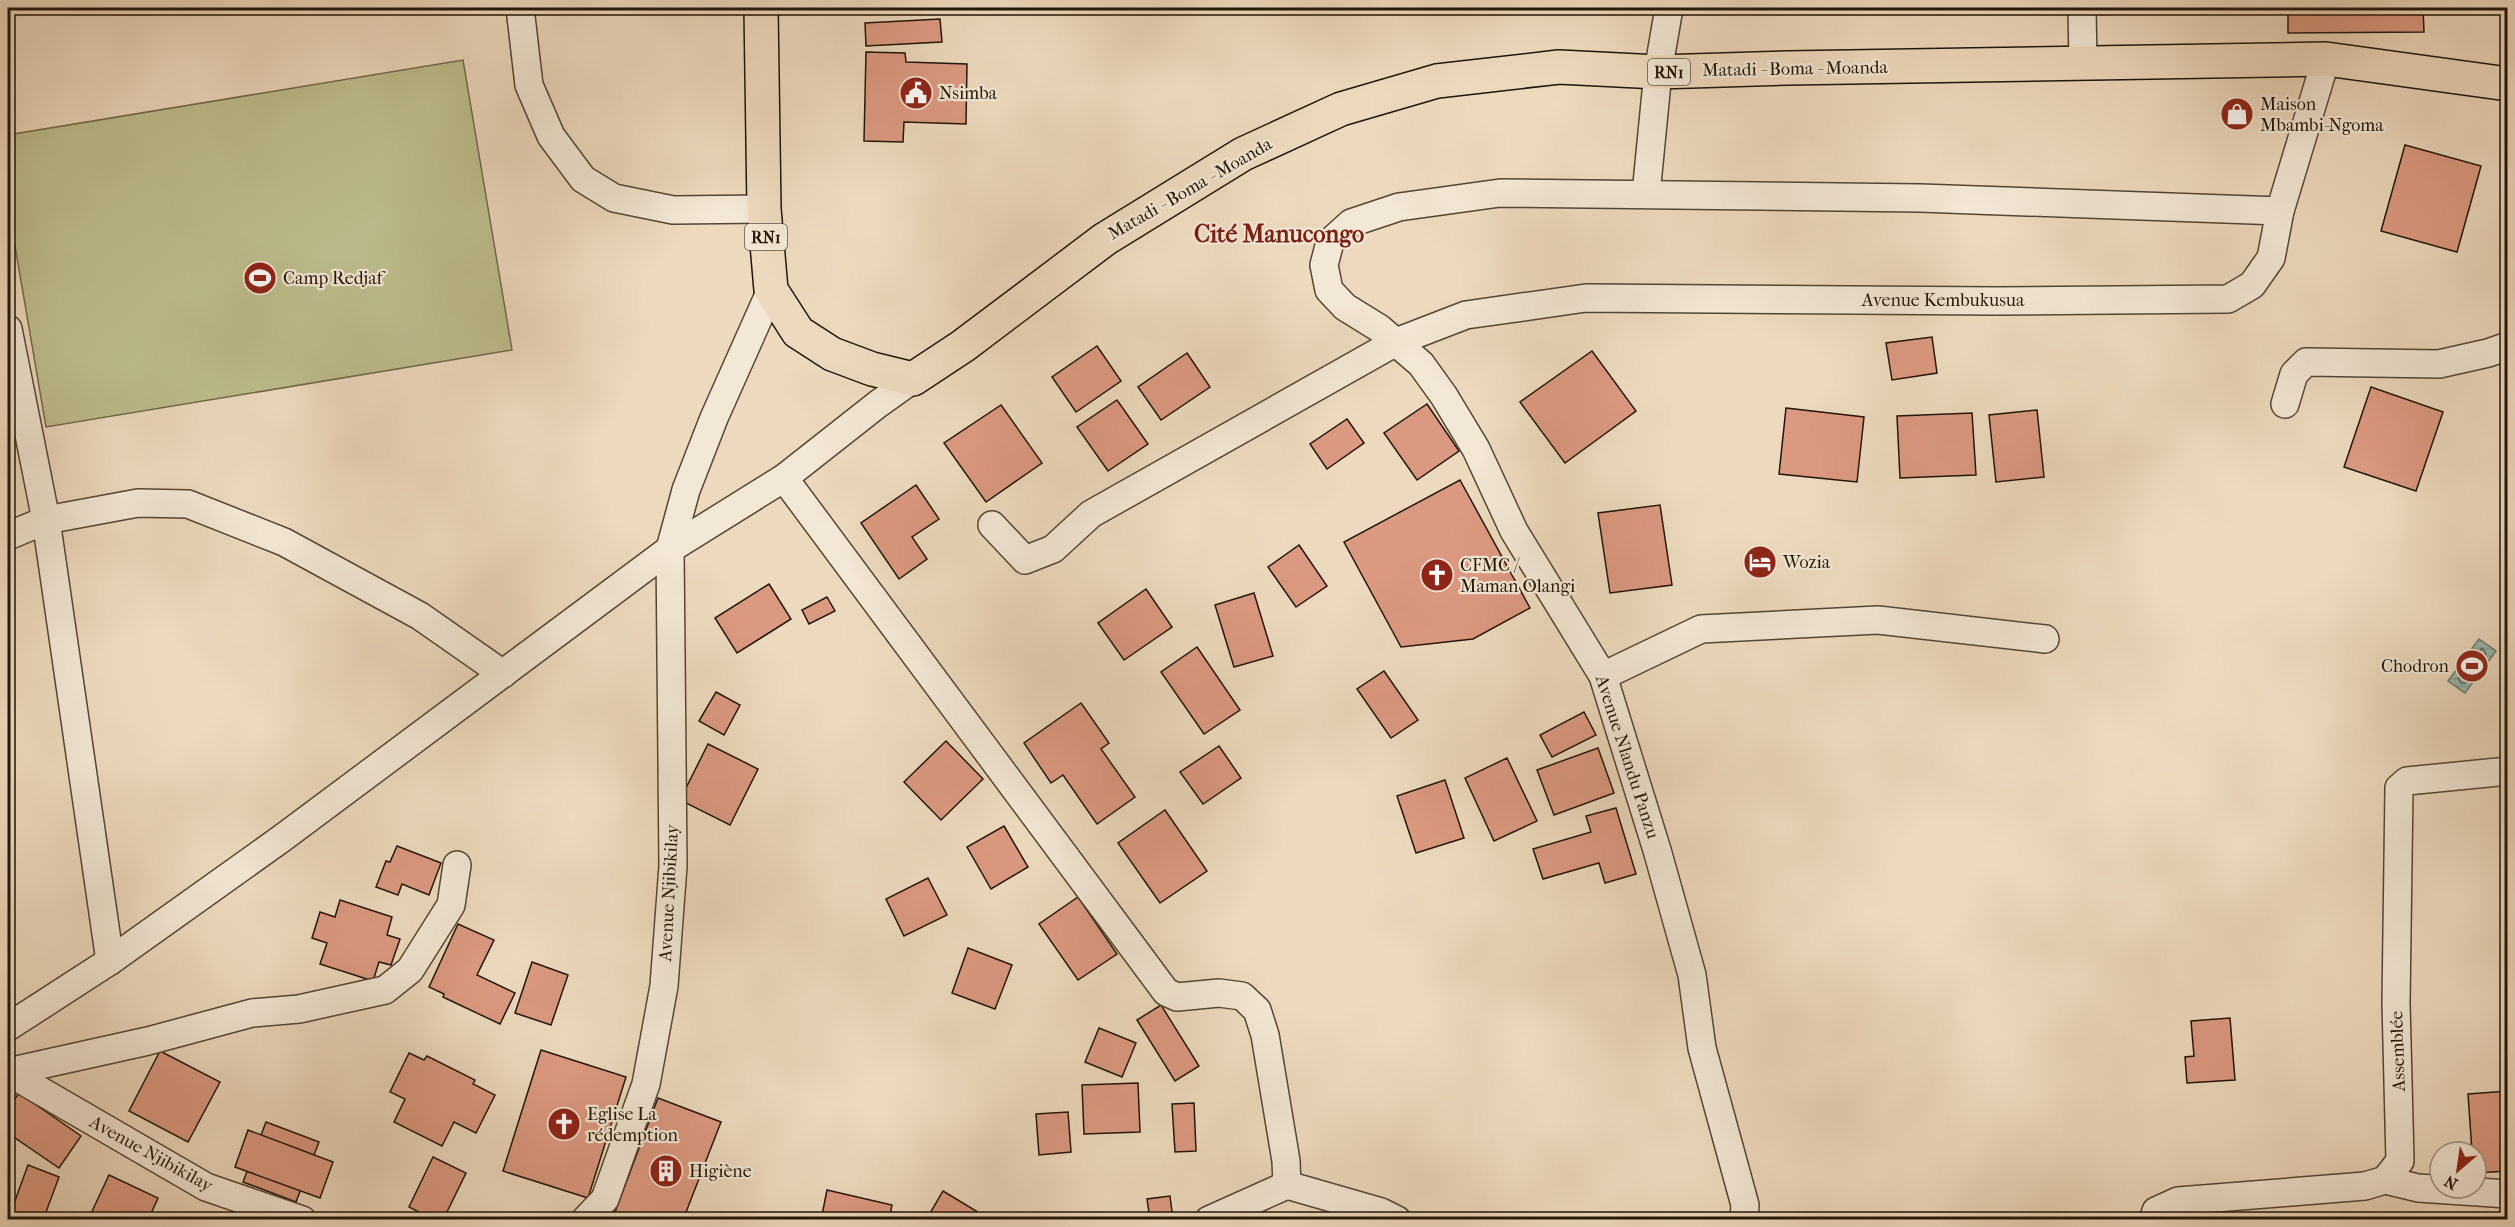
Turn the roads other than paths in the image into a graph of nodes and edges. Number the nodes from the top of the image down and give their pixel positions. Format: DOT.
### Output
graph roads {
  1 [pos="520,8"];
  2 [pos="761,8"];
  3 [pos="1670,8"];
  4 [pos="2082,8"];
  5 [pos="2326,59"];
  6 [pos="2083,63"];
  7 [pos="1658,72"];
  8 [pos="2508,84"];
  9 [pos="1646,194"];
  10 [pos="764,209"];
  11 [pos="2280,211"];
  12 [pos="771,290"];
  13 [pos="8,329"];
  14 [pos="1396,342"];
  15 [pos="2501,352"];
  16 [pos="913,379"];
  17 [pos="2285,404"];
  18 [pos="784,478"];
  19 [pos="46,520"];
  20 [pos="992,525"];
  21 [pos="8,536"];
  22 [pos="670,549"];
  23 [pos="2045,639"];
  24 [pos="503,674"];
  25 [pos="1603,676"];
  26 [pos="2508,771"];
  27 [pos="457,865"];
  28 [pos="110,961"];
  29 [pos="8,1027"];
  30 [pos="8,1072"];
  31 [pos="2385,1180"];
  32 [pos="1287,1185"];
  33 [pos="2508,1194"];
  34 [pos="302,1220"];
  35 [pos="585,1220"];
  36 [pos="1209,1220"];
  37 [pos="1397,1220"];
  38 [pos="1744,1220"];
  39 [pos="2153,1220"];
  1 -- 10 [label="street"];
  2 -- 10 [label="highway, RN1"];
  3 -- 7 [label="street"];
  4 -- 6 [label="street"];
  5 -- 6 [label="highway, Matadi - Boma - Moanda / RN1"];
  5 -- 8 [label="highway, Matadi - Boma - Moanda / RN1"];
  5 -- 11 [label="street, Avenue Kembukusua"];
  6 -- 7 [label="highway, Matadi - Boma - Moanda / RN1"];
  7 -- 9 [label="street"];
  7 -- 16 [label="highway, Matadi - Boma - Moanda / RN1"];
  9 -- 11 [label="street, Avenue Nlandu Panzu"];
  9 -- 14 [label="street, Avenue Nlandu Panzu"];
  10 -- 12 [label="highway, RN1"];
  11 -- 14 [label="street, Avenue Kembukusua"];
  12 -- 16 [label="highway, RN1"];
  12 -- 22 [label="street, Avenue Njibikilay"];
  13 -- 19 [label="street"];
  14 -- 20 [label="street, Avenue Kembukusua"];
  14 -- 25 [label="street, Avenue Nlandu Panzu"];
  15 -- 17 [label="street"];
  16 -- 18 [label="street"];
  18 -- 22 [label="street"];
  18 -- 32 [label="street"];
  19 -- 21 [label="street"];
  19 -- 24 [label="street"];
  19 -- 28 [label="street"];
  22 -- 24 [label="street"];
  22 -- 35 [label="street, Avenue Njibikilay"];
  23 -- 25 [label="street"];
  24 -- 28 [label="street"];
  25 -- 38 [label="street, Avenue Nlandu Panzu"];
  26 -- 31 [label="street, Assemblée"];
  27 -- 30 [label="street"];
  28 -- 29 [label="street"];
  30 -- 34 [label="street, Avenue Njibikilay"];
  31 -- 33 [label="street"];
  31 -- 39 [label="street"];
  32 -- 36 [label="street"];
  32 -- 37 [label="street"];
}
